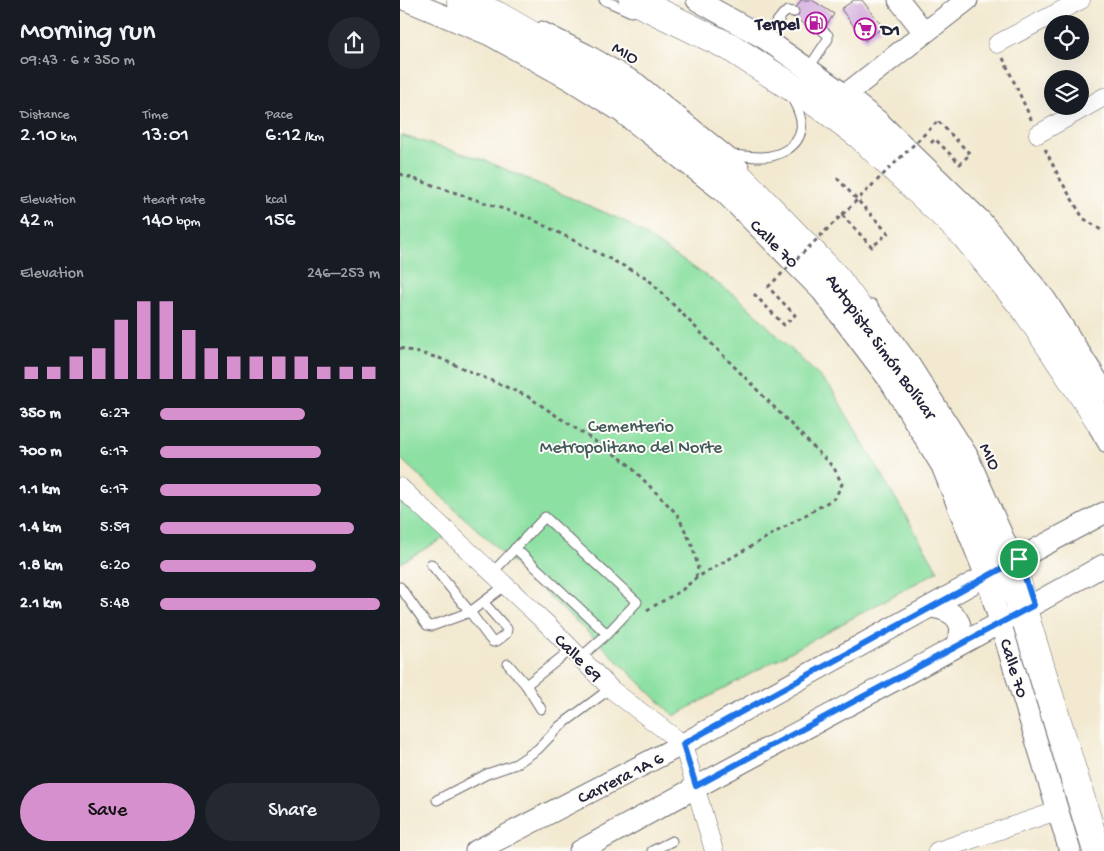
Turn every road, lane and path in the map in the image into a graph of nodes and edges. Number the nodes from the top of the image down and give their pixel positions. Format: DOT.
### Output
graph roads {
  1 [pos="406,0"];
  2 [pos="461,0"];
  3 [pos="604,0"];
  4 [pos="898,0"];
  5 [pos="967,0"];
  6 [pos="1081,0"];
  7 [pos="705,2"];
  8 [pos="636,8"];
  9 [pos="794,12"];
  10 [pos="535,22"];
  11 [pos="823,31"];
  12 [pos="924,32"];
  13 [pos="764,38"];
  14 [pos="997,44"];
  15 [pos="808,69"];
  16 [pos="845,95"];
  17 [pos="1104,98"];
  18 [pos="1038,134"];
  19 [pos="931,143"];
  20 [pos="734,155"];
  21 [pos="400,174"];
  22 [pos="753,175"];
  23 [pos="837,178"];
  24 [pos="916,202"];
  25 [pos="842,215"];
  26 [pos="754,294"];
  27 [pos="869,300"];
  28 [pos="1036,305"];
  29 [pos="400,348"];
  30 [pos="896,376"];
  31 [pos="1104,391"];
  32 [pos="1095,422"];
  33 [pos="1104,447"];
  34 [pos="400,487"];
  35 [pos="1104,513"];
  36 [pos="515,548"];
  37 [pos="431,564"];
  38 [pos="1104,565"];
  39 [pos="1004,567"];
  40 [pos="493,572"];
  41 [pos="506,585"];
  42 [pos="400,587"];
  43 [pos="484,603"];
  44 [pos="932,607"];
  45 [pos="470,612"];
  46 [pos="1024,613"];
  47 [pos="607,634"];
  48 [pos="955,646"];
  49 [pos="576,654"];
  50 [pos="508,664"];
  51 [pos="526,686"];
  52 [pos="608,692"];
  53 [pos="541,709"];
  54 [pos="683,744"];
  55 [pos="696,786"];
  56 [pos="436,800"];
  57 [pos="1058,811"];
  58 [pos="672,841"];
  59 [pos="476,851"];
  60 [pos="580,851"];
  61 [pos="652,851"];
  62 [pos="714,851"];
  63 [pos="937,851"];
  64 [pos="1070,851"];
  65 [pos="1097,851"];
  1 -- 30 [label="street, Calle 70"];
  2 -- 30 [label="highway, Autopista Simón Bolívar"];
  3 -- 8 [label="lane, MIO"];
  4 -- 12 [label="street"];
  5 -- 12 [label="street"];
  6 -- 14 [label="street"];
  7 -- 13 [label="street"];
  8 -- 28 [label="highway"];
  9 -- 13 [label="lane"];
  10 -- 20 [label="lane, MIO"];
  11 -- 15 [label="lane"];
  12 -- 16 [label="street"];
  13 -- 15 [label="street"];
  15 -- 16 [label="street"];
  16 -- 28 [label="street"];
  17 -- 18 [label="street"];
  19 -- 25 [label="path, bridge"];
  20 -- 22 [label="lane, MIO"];
  20 -- 24 [label="lane"];
  21 -- 29 [label="path"];
  23 -- 25 [label="path"];
  25 -- 26 [label="path, bridge"];
  27 -- 39 [label="lane, MIO"];
  28 -- 31 [label="street"];
  28 -- 32 [label="highway"];
  30 -- 39 [label="highway, Autopista Simón Bolívar"];
  32 -- 33 [label="lane"];
  34 -- 40 [label="street, Calle 69"];
  35 -- 39 [label="street, Carrera 1A 6"];
  36 -- 40 [label="lane"];
  36 -- 47 [label="lane"];
  36 -- 47 [label="lane"];
  37 -- 45 [label="lane"];
  38 -- 46 [label="street"];
  39 -- 44 [label="street, Carrera 1A 6"];
  39 -- 46 [label="highway, Autopista Simón Bolívar"];
  40 -- 41 [label="street, Calle 69"];
  41 -- 43 [label="lane"];
  41 -- 49 [label="street, Calle 69"];
  42 -- 45 [label="lane"];
  43 -- 45 [label="lane"];
  43 -- 45 [label="lane"];
  44 -- 48 [label="street"];
  44 -- 54 [label="street, Carrera 1A 6"];
  46 -- 48 [label="street"];
  46 -- 57 [label="street, Calle 70"];
  46 -- 65 [label="highway, Autopista Simón Bolívar"];
  47 -- 49 [label="lane"];
  48 -- 55 [label="street"];
  49 -- 51 [label="lane"];
  49 -- 52 [label="street, Calle 69"];
  50 -- 51 [label="lane"];
  51 -- 53 [label="lane"];
  52 -- 54 [label="street, Calle 69"];
  52 -- 56 [label="lane"];
  54 -- 55 [label="street"];
  54 -- 59 [label="street, Carrera 1A 6"];
  55 -- 60 [label="street"];
  55 -- 62 [label="street"];
  57 -- 63 [label="street"];
  57 -- 64 [label="street, Calle 70"];
  58 -- 61 [label="lane"];
}
